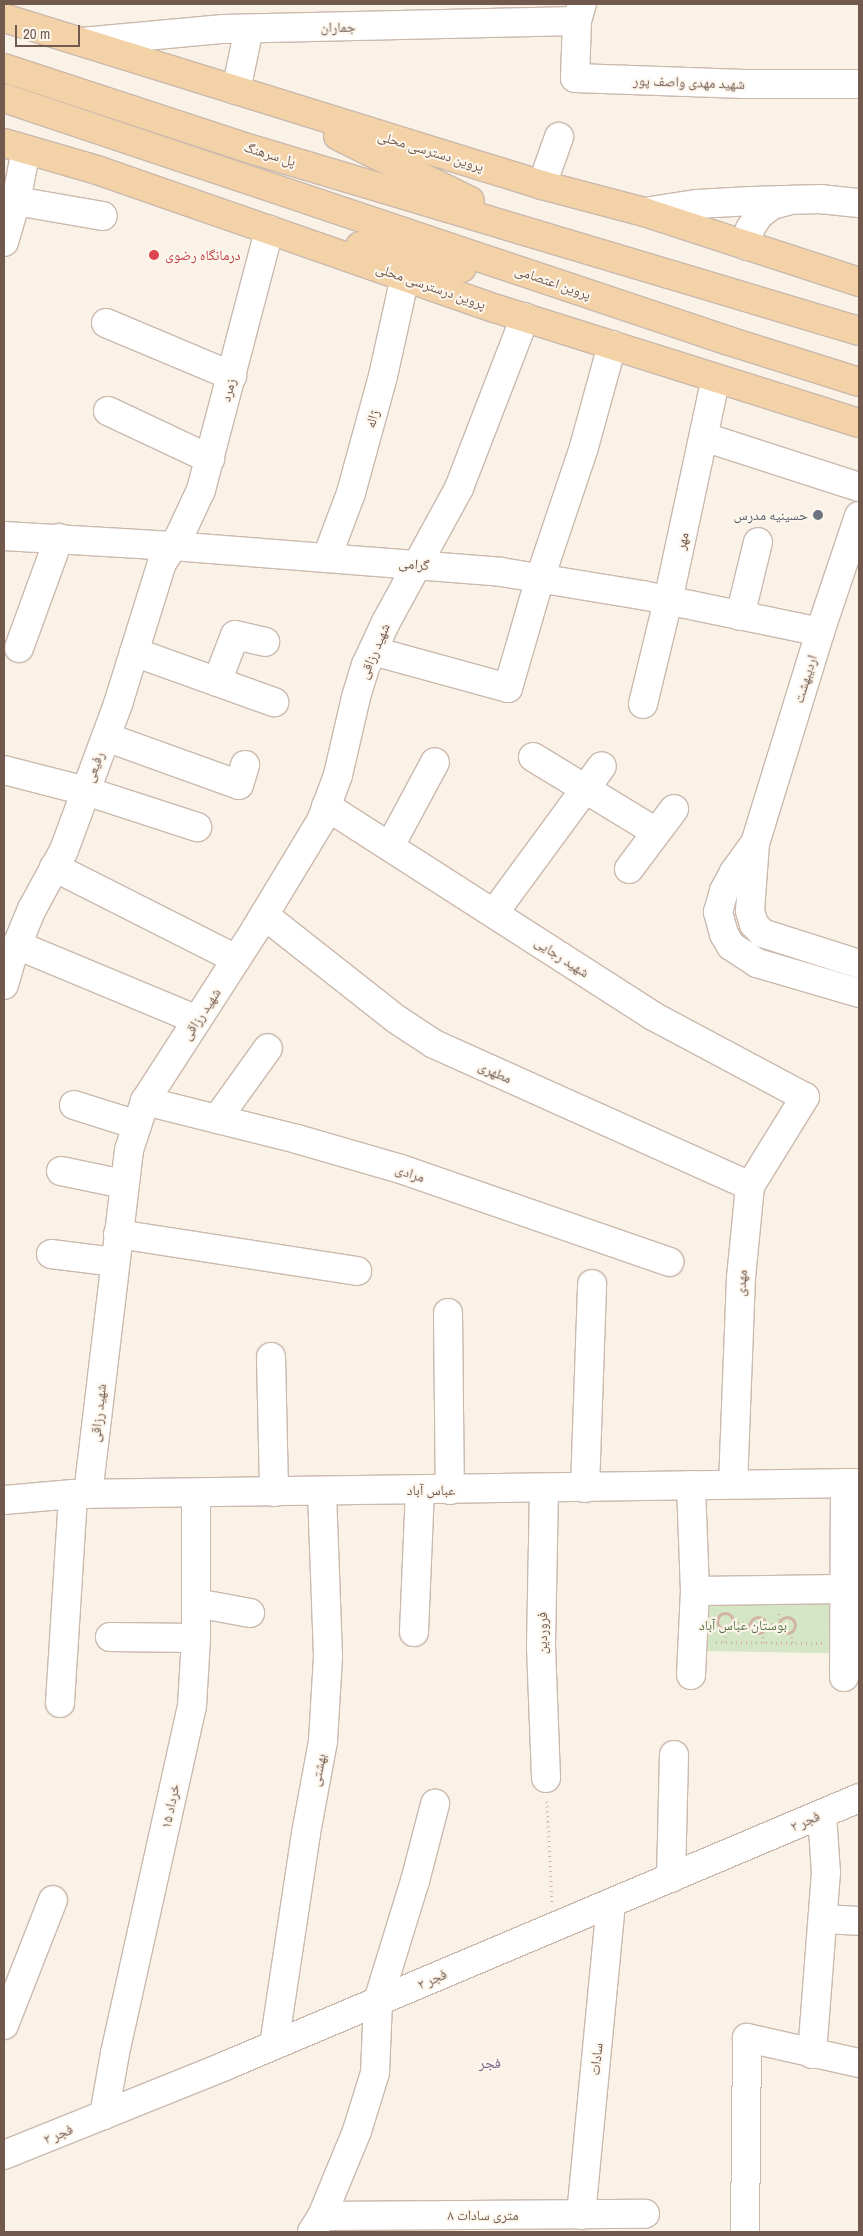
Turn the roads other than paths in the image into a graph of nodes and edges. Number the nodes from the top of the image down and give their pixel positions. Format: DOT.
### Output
graph roads {
  1 [pos="579,12"];
  2 [pos="4,18"];
  3 [pos="249,29"];
  4 [pos="82,42"];
  5 [pos="4,68"];
  6 [pos="859,84"];
  7 [pos="249,94"];
  8 [pos="4,98"];
  9 [pos="559,136"];
  10 [pos="15,146"];
  11 [pos="542,185"];
  12 [pos="788,200"];
  13 [pos="10,202"];
  14 [pos="859,203"];
  15 [pos="644,212"];
  16 [pos="103,216"];
  17 [pos="237,219"];
  18 [pos="269,230"];
  19 [pos="538,235"];
  20 [pos="4,242"];
  21 [pos="747,246"];
  22 [pos="405,277"];
  23 [pos="859,282"];
  24 [pos="597,297"];
  25 [pos="525,318"];
  26 [pos="106,323"];
  27 [pos="859,331"];
  28 [pos="612,345"];
  29 [pos="232,376"];
  30 [pos="716,378"];
  31 [pos="859,382"];
  32 [pos="108,411"];
  33 [pos="859,423"];
  34 [pos="704,437"];
  35 [pos="210,459"];
  36 [pos="859,487"];
  37 [pos="859,516"];
  38 [pos="4,536"];
  39 [pos="59,538"];
  40 [pos="758,542"];
  41 [pos="173,546"];
  42 [pos="327,558"];
  43 [pos="418,564"];
  44 [pos="540,578"];
  45 [pos="668,601"];
  46 [pos="740,616"];
  47 [pos="820,632"];
  48 [pos="264,642"];
  49 [pos="19,648"];
  50 [pos="373,651"];
  51 [pos="134,652"];
  52 [pos="217,682"];
  53 [pos="274,702"];
  54 [pos="643,704"];
  55 [pos="106,737"];
  56 [pos="533,757"];
  57 [pos="435,762"];
  58 [pos="245,765"];
  59 [pos="602,766"];
  60 [pos="4,770"];
  61 [pos="586,790"];
  62 [pos="86,791"];
  63 [pos="326,806"];
  64 [pos="674,809"];
  65 [pos="197,827"];
  66 [pos="656,832"];
  67 [pos="755,843"];
  68 [pos="390,846"];
  69 [pos="54,868"];
  70 [pos="629,869"];
  71 [pos="494,913"];
  72 [pos="264,915"];
  73 [pos="236,959"];
  74 [pos="859,964"];
  75 [pos="8,966"];
  76 [pos="859,993"];
  77 [pos="197,1020"];
  78 [pos="268,1048"];
  79 [pos="805,1096"];
  80 [pos="74,1106"];
  81 [pos="141,1113"];
  82 [pos="218,1119"];
  83 [pos="60,1171"];
  84 [pos="124,1184"];
  85 [pos="750,1186"];
  86 [pos="118,1234"];
  87 [pos="51,1254"];
  88 [pos="114,1262"];
  89 [pos="670,1262"];
  90 [pos="357,1271"];
  91 [pos="592,1284"];
  92 [pos="448,1313"];
  93 [pos="270,1356"];
  94 [pos="852,1483"];
  95 [pos="733,1484"];
  96 [pos="691,1485"];
  97 [pos="585,1488"];
  98 [pos="544,1489"];
  99 [pos="420,1490"];
  100 [pos="450,1490"];
  101 [pos="322,1491"];
  102 [pos="274,1492"];
  103 [pos="196,1493"];
  104 [pos="81,1494"];
  105 [pos="4,1500"];
  106 [pos="844,1589"];
  107 [pos="694,1590"];
  108 [pos="196,1603"];
  109 [pos="250,1613"];
  110 [pos="414,1632"];
  111 [pos="110,1636"];
  112 [pos="196,1638"];
  113 [pos="691,1675"];
  114 [pos="844,1677"];
  115 [pos="60,1703"];
  116 [pos="674,1755"];
  117 [pos="546,1778"];
  118 [pos="859,1798"];
  119 [pos="434,1804"];
  120 [pos="822,1814"];
  121 [pos="671,1878"];
  122 [pos="54,1900"];
  123 [pos="611,1903"];
  124 [pos="822,1919"];
  125 [pos="859,1921"];
  126 [pos="378,2001"];
  127 [pos="4,2025"];
  128 [pos="274,2045"];
  129 [pos="812,2054"];
  130 [pos="859,2063"];
  131 [pos="104,2115"];
  132 [pos="4,2155"];
  133 [pos="644,2214"];
  134 [pos="581,2215"];
  135 [pos="317,2224"];
  136 [pos="745,2232"];
  1 -- 3 [label="street, جماران"];
  1 -- 6 [label="street, شهید مهدی واصف پور"];
  2 -- 4 [label="main road, پروین دسترسی محلی"];
  3 -- 4 [label="street, جماران"];
  3 -- 7 [label="street"];
  4 -- 7 [label="main road, پروین دسترسی محلی"];
  5 -- 19 [label="main road, پل سرهنگ"];
  7 -- 11 [label="main road, پروین دسترسی محلی"];
  7 -- 19 [label="main road"];
  8 -- 24 [label="main road, پروین اعتصامی"];
  9 -- 11 [label="street"];
  10 -- 13 [label="street"];
  10 -- 17 [label="main road, پروین درسترسی محلی"];
  11 -- 15 [label="main road, پروین دسترسی محلی"];
  12 -- 14 [label="street"];
  12 -- 15 [label="street"];
  12 -- 21 [label="street"];
  13 -- 16 [label="street"];
  13 -- 20 [label="street"];
  15 -- 21 [label="main road, پروین دسترسی محلی"];
  17 -- 18 [label="main road, پروین درسترسی محلی"];
  17 -- 24 [label="main road"];
  18 -- 22 [label="main road, پروین درسترسی محلی"];
  18 -- 29 [label="street, زمرد"];
  19 -- 27 [label="main road"];
  21 -- 23 [label="main road, پروین دسترسی محلی"];
  22 -- 25 [label="main road, پروین درسترسی محلی"];
  22 -- 42 [label="street, ژاله"];
  24 -- 31 [label="main road, پروین اعتصامی"];
  25 -- 28 [label="main road, پروین درسترسی محلی"];
  25 -- 43 [label="street, شهید رزاقی"];
  26 -- 29 [label="street"];
  28 -- 30 [label="main road, پروین درسترسی محلی"];
  28 -- 44 [label="street"];
  29 -- 35 [label="street, زمرد"];
  30 -- 33 [label="main road, پروین درسترسی محلی"];
  30 -- 34 [label="street, مهر"];
  32 -- 35 [label="street"];
  34 -- 36 [label="street"];
  34 -- 45 [label="street, مهر"];
  35 -- 41 [label="street, زمرد"];
  37 -- 47 [label="street, اردیبهشت"];
  38 -- 39 [label="street, گرامی"];
  39 -- 41 [label="street, گرامی"];
  39 -- 49 [label="street"];
  40 -- 46 [label="street"];
  41 -- 42 [label="street, گرامی"];
  41 -- 51 [label="street, رفیعی"];
  42 -- 43 [label="street, گرامی"];
  43 -- 44 [label="street, گرامی"];
  43 -- 50 [label="street, شهید رزاقی"];
  44 -- 45 [label="street, گرامی"];
  44 -- 50 [label="street"];
  45 -- 46 [label="street, گرامی"];
  45 -- 54 [label="street, مهر"];
  46 -- 47 [label="street, گرامی"];
  47 -- 67 [label="street, اردیبهشت"];
  48 -- 52 [label="street"];
  50 -- 63 [label="street, شهید رزاقی"];
  51 -- 52 [label="street"];
  51 -- 55 [label="street, رفیعی"];
  52 -- 53 [label="street"];
  55 -- 58 [label="street"];
  55 -- 62 [label="street, رفیعی"];
  56 -- 61 [label="street"];
  57 -- 68 [label="street"];
  59 -- 61 [label="street"];
  60 -- 62 [label="street"];
  61 -- 66 [label="street"];
  61 -- 71 [label="street"];
  62 -- 65 [label="street"];
  62 -- 69 [label="street, رفیعی"];
  63 -- 68 [label="street, شهید رجایی"];
  63 -- 72 [label="street, شهید رزاقی"];
  64 -- 66 [label="street"];
  66 -- 70 [label="street"];
  67 -- 74 [label="street"];
  67 -- 76 [label="street"];
  68 -- 71 [label="street, شهید رجایی"];
  69 -- 73 [label="street"];
  69 -- 75 [label="street, رفیعی"];
  71 -- 79 [label="street, شهید رجایی"];
  72 -- 73 [label="street, شهید رزاقی"];
  72 -- 85 [label="street, مطهری"];
  73 -- 77 [label="street, شهید رزاقی"];
  75 -- 77 [label="street"];
  77 -- 81 [label="street, شهید رزاقی"];
  78 -- 82 [label="street"];
  79 -- 85 [label="street, مهدی"];
  80 -- 81 [label="street, مرادی"];
  81 -- 82 [label="street, مرادی"];
  81 -- 84 [label="street, شهید رزاقی"];
  82 -- 89 [label="street, مرادی"];
  83 -- 84 [label="street"];
  84 -- 86 [label="street, شهید رزاقی"];
  85 -- 95 [label="street, مهدی"];
  86 -- 88 [label="street, شهید رزاقی"];
  86 -- 90 [label="street"];
  87 -- 88 [label="street"];
  88 -- 104 [label="street, شهید رزاقی"];
  91 -- 97 [label="street"];
  92 -- 100 [label="street"];
  93 -- 102 [label="street"];
  94 -- 95 [label="street, عباس آباد"];
  94 -- 106 [label="street"];
  95 -- 96 [label="street, عباس آباد"];
  96 -- 97 [label="street, عباس آباد"];
  96 -- 107 [label="street"];
  97 -- 98 [label="street, عباس آباد"];
  98 -- 100 [label="street, عباس آباد"];
  98 -- 117 [label="street, فروردین"];
  99 -- 100 [label="street, عباس آباد"];
  99 -- 101 [label="street, عباس آباد"];
  99 -- 110 [label="street"];
  101 -- 102 [label="street, عباس آباد"];
  101 -- 128 [label="street, بهشتی"];
  102 -- 103 [label="street, عباس آباد"];
  103 -- 104 [label="street, عباس آباد"];
  103 -- 108 [label="street, ۱۵ خرداد"];
  104 -- 105 [label="street, عباس آباد"];
  104 -- 115 [label="street, شهید رزاقی"];
  106 -- 107 [label="street"];
  106 -- 114 [label="street"];
  107 -- 113 [label="street"];
  108 -- 109 [label="street"];
  108 -- 112 [label="street, ۱۵ خرداد"];
  111 -- 112 [label="street"];
  112 -- 131 [label="street, ۱۵ خرداد"];
  116 -- 121 [label="street"];
  118 -- 120 [label="street, فجر ۲"];
  119 -- 126 [label="street"];
  120 -- 121 [label="street, فجر ۲"];
  120 -- 124 [label="street"];
  121 -- 123 [label="street, فجر ۲"];
  122 -- 127 [label="street"];
  123 -- 126 [label="street, فجر ۲"];
  123 -- 134 [label="street, سادات"];
  124 -- 125 [label="street"];
  124 -- 129 [label="street"];
  126 -- 128 [label="street, فجر ۲"];
  126 -- 135 [label="street"];
  128 -- 131 [label="street, فجر ۲"];
  129 -- 130 [label="street"];
  129 -- 136 [label="street"];
  131 -- 132 [label="street, فجر ۲"];
  133 -- 134 [label="street, ۸ متری سادات"];
  134 -- 135 [label="street, ۸ متری سادات"];
}
